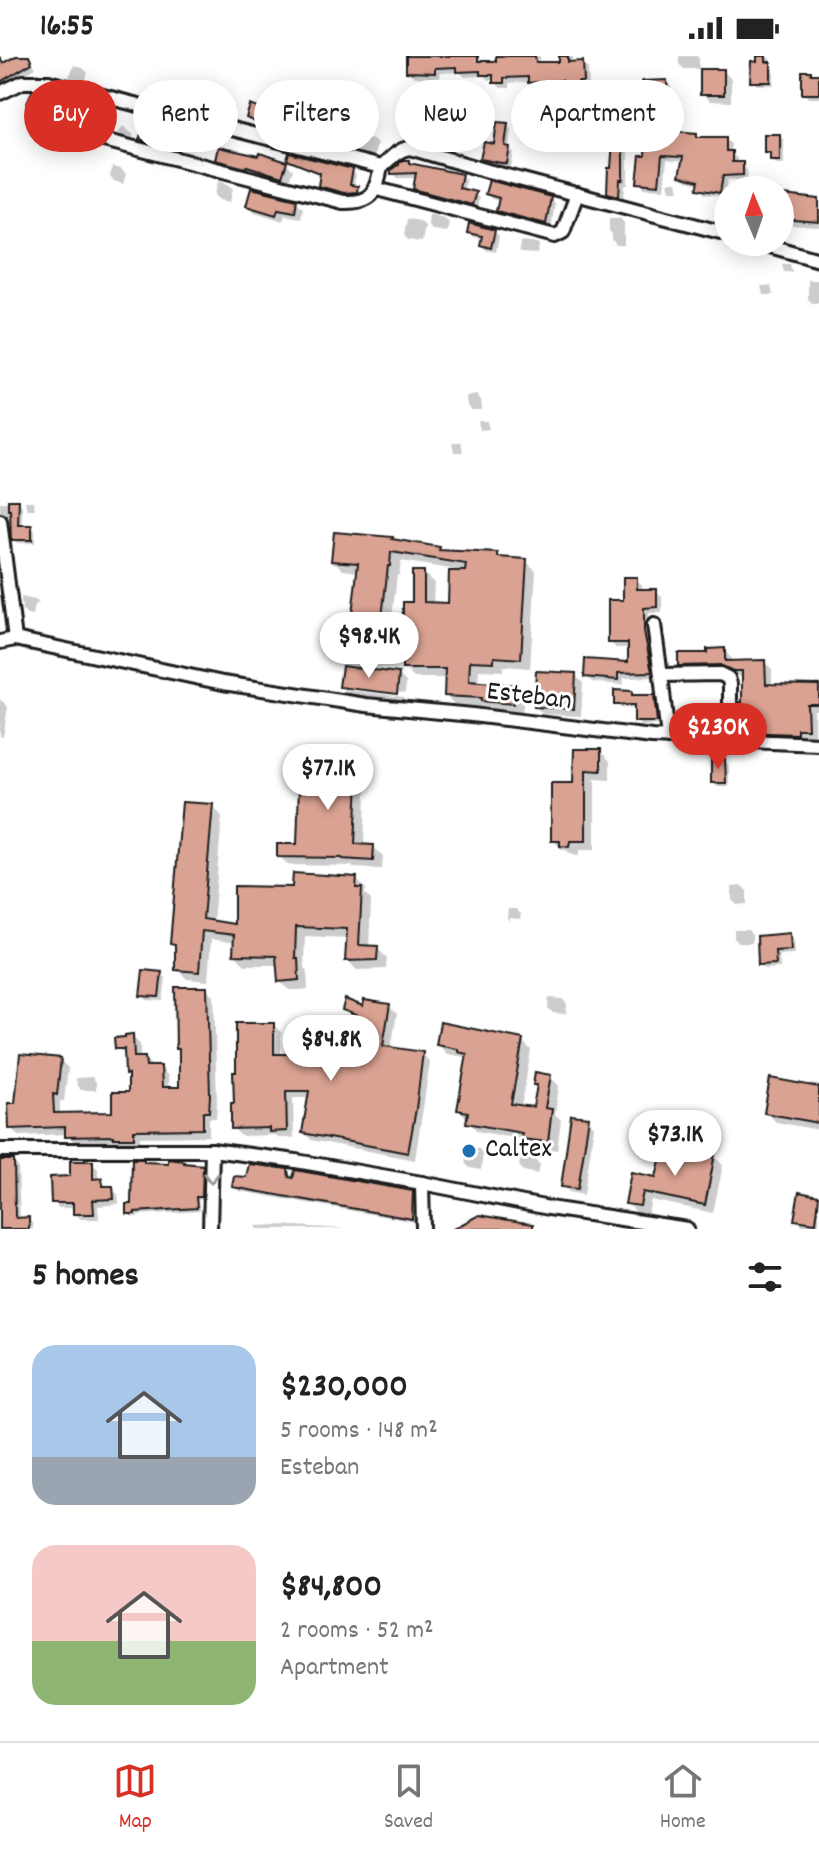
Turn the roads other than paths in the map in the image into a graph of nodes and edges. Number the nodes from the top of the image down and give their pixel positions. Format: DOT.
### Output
graph roads {
  1 [pos="24,82"];
  2 [pos="0,93"];
  3 [pos="117,100"];
  4 [pos="117,143"];
  5 [pos="381,167"];
  6 [pos="377,189"];
  7 [pos="577,194"];
  8 [pos="714,230"];
  9 [pos="794,253"];
  10 [pos="819,260"];
  11 [pos="0,521"];
  12 [pos="654,625"];
  13 [pos="15,639"];
  14 [pos="0,642"];
  15 [pos="661,675"];
  16 [pos="668,738"];
  17 [pos="730,740"];
  18 [pos="819,744"];
  19 [pos="0,1150"];
  20 [pos="212,1150"];
  21 [pos="422,1183"];
  22 [pos="210,1229"];
  23 [pos="423,1229"];
  24 [pos="687,1229"];
  1 -- 2 [label="street"];
  3 -- 5 [label="street"];
  4 -- 6 [label="street"];
  5 -- 6 [label="street"];
  5 -- 7 [label="street"];
  6 -- 7 [label="street"];
  7 -- 8 [label="street"];
  9 -- 10 [label="street"];
  11 -- 13 [label="street"];
  12 -- 15 [label="street"];
  13 -- 14 [label="street, Esteban"];
  13 -- 16 [label="street, Esteban"];
  15 -- 16 [label="street"];
  15 -- 17 [label="street"];
  16 -- 17 [label="street, Esteban"];
  17 -- 18 [label="street, Esteban"];
  19 -- 20 [label="street"];
  20 -- 21 [label="street"];
  20 -- 22 [label="street, one-way"];
  21 -- 23 [label="street"];
  21 -- 24 [label="street"];
}
